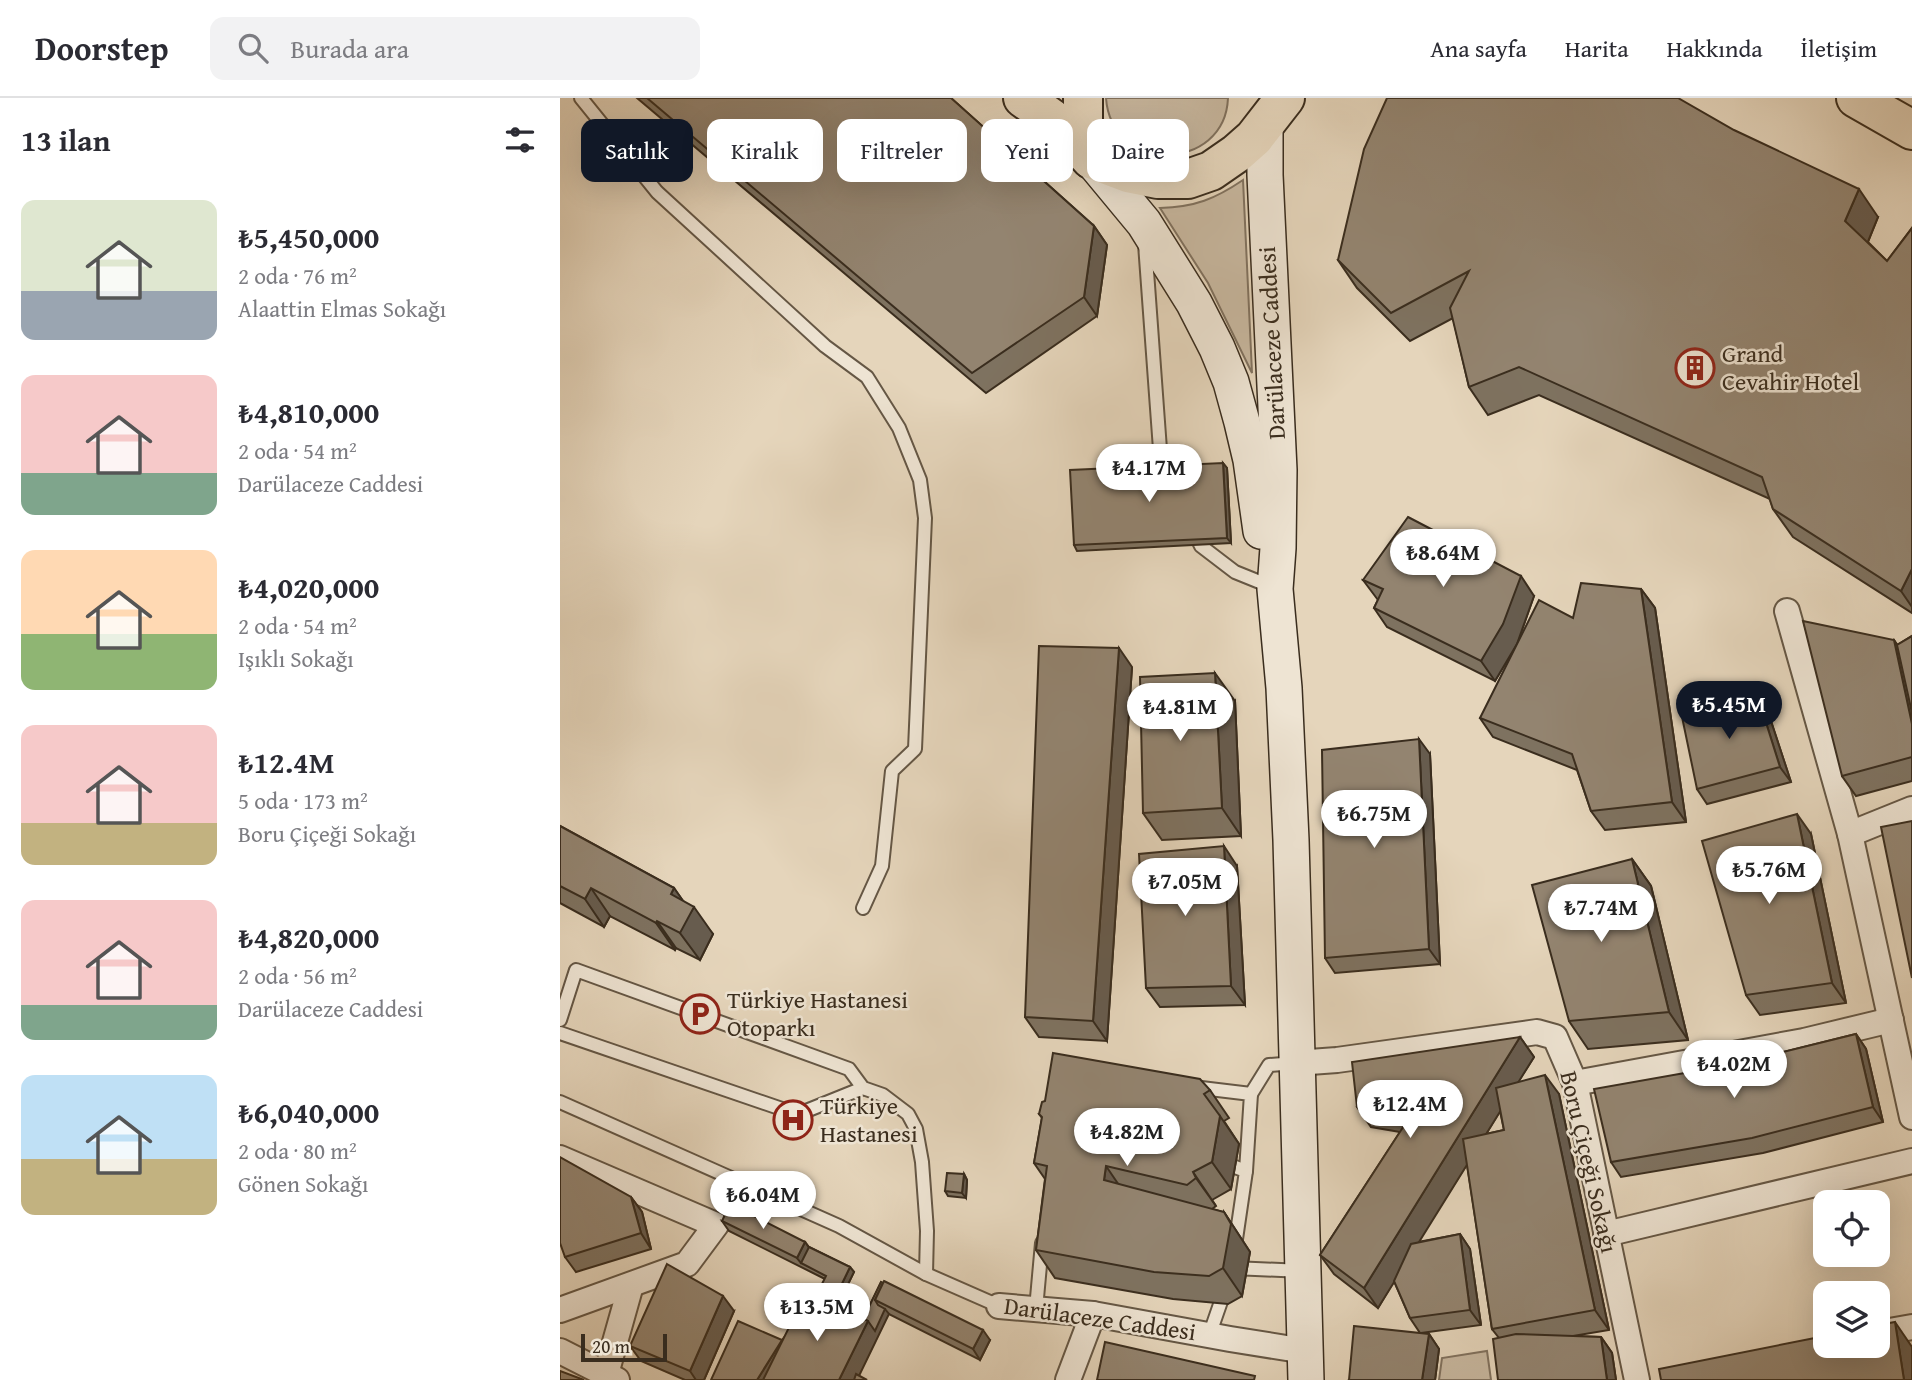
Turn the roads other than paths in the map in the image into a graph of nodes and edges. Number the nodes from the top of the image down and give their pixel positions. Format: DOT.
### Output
graph roads {
  1 [pos="581,98"];
  2 [pos="1023,98"];
  3 [pos="1083,98"];
  4 [pos="1856,98"];
  5 [pos="1269,107"];
  6 [pos="1912,130"];
  7 [pos="1087,140"];
  8 [pos="1087,155"];
  9 [pos="1189,179"];
  10 [pos="1110,182"];
  11 [pos="1144,223"];
  12 [pos="1172,487"];
  13 [pos="1189,522"];
  14 [pos="1275,589"];
  15 [pos="1787,611"];
  16 [pos="1912,809"];
  17 [pos="1850,834"];
  18 [pos="863,908"];
  19 [pos="560,1020"];
  20 [pos="1891,1020"];
  21 [pos="560,1033"];
  22 [pos="1296,1063"];
  23 [pos="1575,1083"];
  24 [pos="1182,1086"];
  25 [pos="863,1088"];
  26 [pos="1251,1094"];
  27 [pos="560,1102"];
  28 [pos="1912,1117"];
  29 [pos="560,1158"];
  30 [pos="1912,1161"];
  31 [pos="1043,1230"];
  32 [pos="1606,1234"];
  33 [pos="1226,1267"];
  34 [pos="1303,1271"];
  35 [pos="926,1274"];
  36 [pos="631,1285"];
  37 [pos="999,1306"];
  38 [pos="1036,1309"];
  39 [pos="560,1310"];
  40 [pos="1093,1314"];
  41 [pos="1912,1327"];
  42 [pos="1890,1331"];
  43 [pos="1209,1336"];
  44 [pos="560,1351"];
  45 [pos="1305,1365"];
  46 [pos="1664,1374"];
  47 [pos="611,1377"];
  48 [pos="1637,1379"];
  49 [pos="1068,1380"];
  1 -- 18 [label="lane"];
  2 -- 8 [label="main road, Darülaceze Caddesi"];
  3 -- 7 [label="main road"];
  4 -- 6 [label="main road"];
  5 -- 9 [label="main road"];
  5 -- 14 [label="main road, Darülaceze Caddesi"];
  10 -- 11 [label="main road, Darülaceze Caddesi"];
  11 -- 12 [label="lane"];
  11 -- 14 [label="main road, Darülaceze Caddesi"];
  13 -- 14 [label="lane"];
  14 -- 22 [label="main road, Darülaceze Caddesi"];
  15 -- 17 [label="street"];
  16 -- 17 [label="street"];
  17 -- 20 [label="street"];
  19 -- 25 [label="lane"];
  20 -- 23 [label="street"];
  20 -- 28 [label="street"];
  21 -- 25 [label="lane"];
  22 -- 23 [label="street, Boru Çiçeği Sokağı"];
  22 -- 26 [label="lane"];
  22 -- 34 [label="main road, Darülaceze Caddesi"];
  23 -- 32 [label="street, Boru Çiçeği Sokağı"];
  24 -- 26 [label="lane"];
  25 -- 35 [label="lane"];
  26 -- 33 [label="lane"];
  27 -- 35 [label="lane, Darülaceze Caddesi"];
  29 -- 36 [label="street"];
  30 -- 32 [label="street"];
  31 -- 38 [label="lane"];
  32 -- 48 [label="street, Boru Çiçeği Sokağı"];
  33 -- 34 [label="lane"];
  33 -- 43 [label="lane"];
  34 -- 45 [label="main road, Darülaceze Caddesi"];
  35 -- 37 [label="lane, Darülaceze Caddesi"];
  36 -- 39 [label="street"];
  36 -- 47 [label="street"];
  37 -- 38 [label="street, Darülaceze Caddesi"];
  38 -- 40 [label="street, Darülaceze Caddesi"];
  40 -- 43 [label="street, Darülaceze Caddesi"];
  40 -- 49 [label="street"];
  41 -- 42 [label="street"];
  43 -- 45 [label="street, Darülaceze Caddesi"];
  44 -- 47 [label="street"];
  46 -- 48 [label="street"];
}
